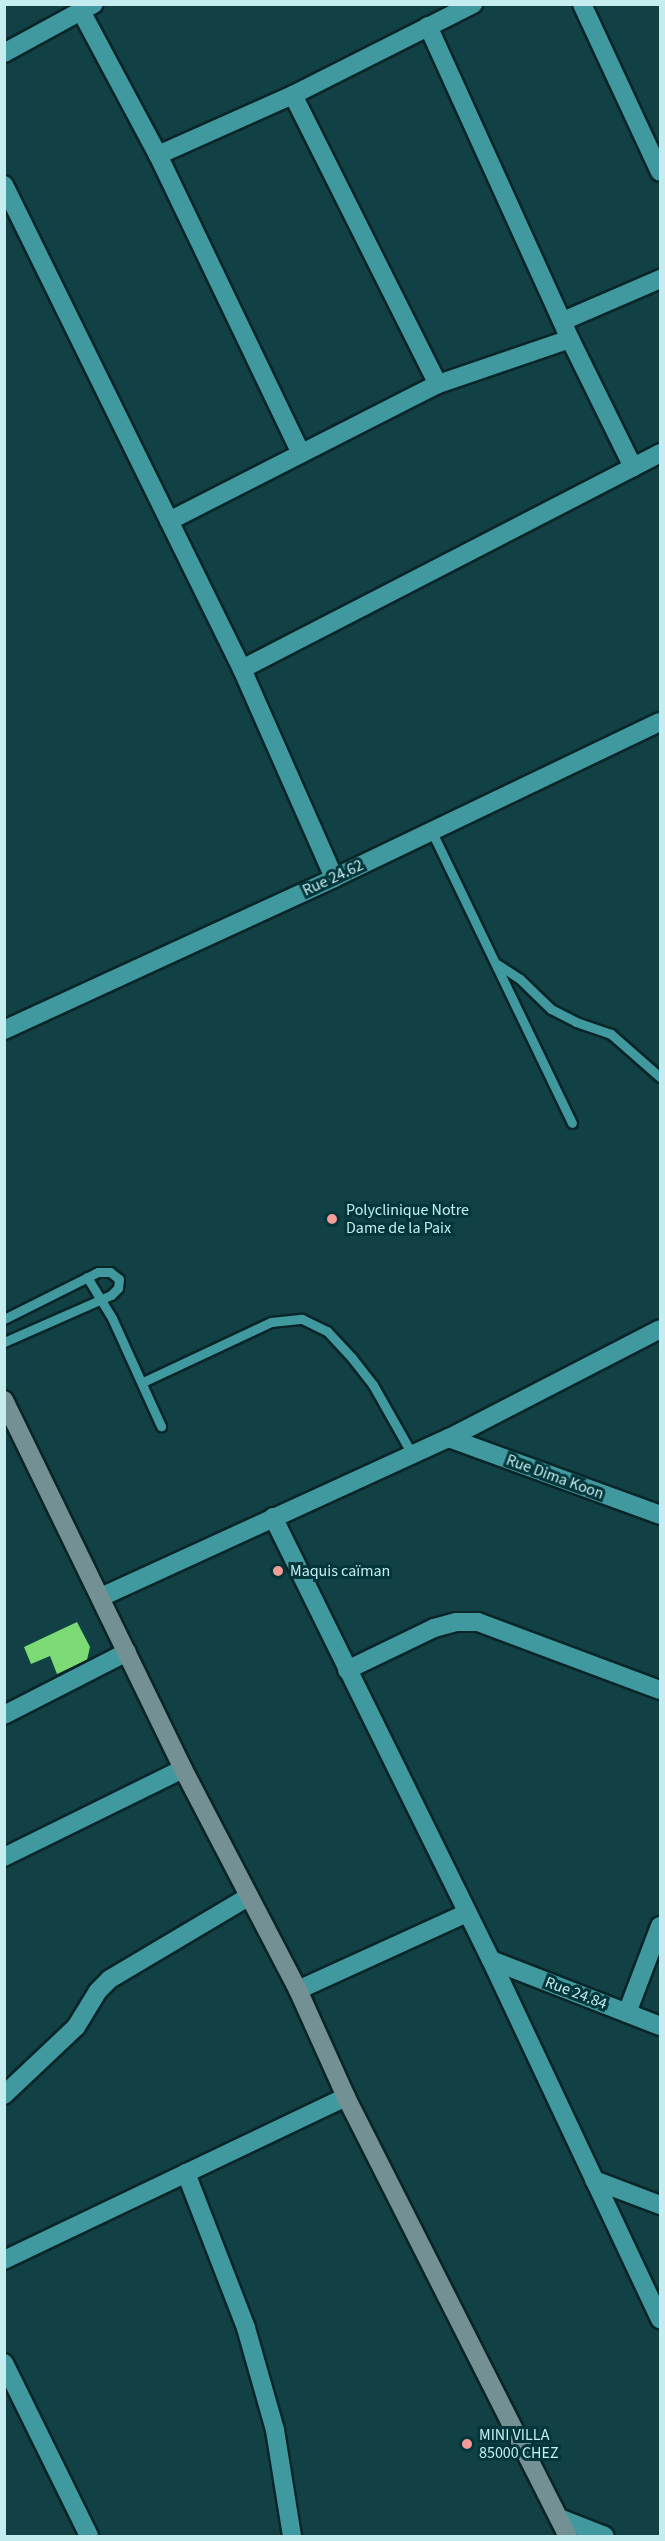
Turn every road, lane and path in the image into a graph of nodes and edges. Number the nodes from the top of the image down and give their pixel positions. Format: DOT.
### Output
graph roads {
  1 [pos="472,4"];
  2 [pos="582,4"];
  3 [pos="87,8"];
  4 [pos="428,26"];
  5 [pos="4,53"];
  6 [pos="293,95"];
  7 [pos="158,155"];
  8 [pos="660,172"];
  9 [pos="4,185"];
  10 [pos="660,279"];
  11 [pos="563,321"];
  12 [pos="570,339"];
  13 [pos="438,384"];
  14 [pos="301,453"];
  15 [pos="660,453"];
  16 [pos="633,467"];
  17 [pos="170,521"];
  18 [pos="242,669"];
  19 [pos="660,722"];
  20 [pos="431,830"];
  21 [pos="334,878"];
  22 [pos="495,963"];
  23 [pos="4,1030"];
  24 [pos="660,1077"];
  25 [pos="572,1124"];
  26 [pos="87,1277"];
  27 [pos="101,1299"];
  28 [pos="4,1319"];
  29 [pos="660,1329"];
  30 [pos="4,1342"];
  31 [pos="143,1382"];
  32 [pos="4,1400"];
  33 [pos="161,1426"];
  34 [pos="449,1438"];
  35 [pos="412,1454"];
  36 [pos="660,1515"];
  37 [pos="273,1517"];
  38 [pos="101,1597"];
  39 [pos="127,1652"];
  40 [pos="347,1670"];
  41 [pos="660,1690"];
  42 [pos="4,1715"];
  43 [pos="183,1769"];
  44 [pos="4,1857"];
  45 [pos="248,1897"];
  46 [pos="467,1913"];
  47 [pos="660,1926"];
  48 [pos="491,1960"];
  49 [pos="298,1990"];
  50 [pos="627,2013"];
  51 [pos="660,2026"];
  52 [pos="4,2095"];
  53 [pos="346,2097"];
  54 [pos="186,2173"];
  55 [pos="594,2180"];
  56 [pos="660,2205"];
  57 [pos="4,2260"];
  58 [pos="660,2319"];
  59 [pos="4,2363"];
  60 [pos="559,2518"];
  61 [pos="89,2536"];
  62 [pos="292,2536"];
  63 [pos="568,2536"];
  64 [pos="605,2536"];
  1 -- 4 [label="street"];
  2 -- 8 [label="street"];
  3 -- 5 [label="street"];
  3 -- 7 [label="street"];
  4 -- 6 [label="street"];
  4 -- 11 [label="street"];
  6 -- 7 [label="street"];
  6 -- 13 [label="street"];
  7 -- 14 [label="street"];
  9 -- 17 [label="street"];
  10 -- 11 [label="street"];
  11 -- 12 [label="street"];
  12 -- 13 [label="street"];
  12 -- 16 [label="street"];
  13 -- 14 [label="street"];
  14 -- 17 [label="street"];
  15 -- 16 [label="street"];
  16 -- 18 [label="street"];
  17 -- 18 [label="street"];
  18 -- 21 [label="street"];
  19 -- 20 [label="street, Rue 24.62"];
  20 -- 21 [label="street, Rue 24.62"];
  20 -- 22 [label="lane"];
  21 -- 23 [label="street, Rue 24.62"];
  22 -- 24 [label="lane"];
  22 -- 25 [label="lane"];
  26 -- 27 [label="lane"];
  26 -- 27 [label="lane"];
  26 -- 28 [label="lane"];
  27 -- 30 [label="lane"];
  27 -- 31 [label="lane"];
  29 -- 34 [label="street"];
  31 -- 33 [label="lane"];
  31 -- 35 [label="lane"];
  32 -- 38 [label="street"];
  34 -- 35 [label="street"];
  34 -- 36 [label="street, Rue Dima Koon"];
  35 -- 37 [label="street"];
  37 -- 38 [label="street"];
  37 -- 40 [label="street"];
  38 -- 39 [label="street"];
  39 -- 42 [label="street"];
  39 -- 43 [label="street"];
  40 -- 41 [label="street"];
  40 -- 46 [label="street"];
  43 -- 44 [label="street"];
  43 -- 45 [label="street"];
  45 -- 49 [label="street"];
  45 -- 52 [label="street"];
  46 -- 48 [label="street"];
  46 -- 49 [label="street"];
  47 -- 50 [label="street"];
  48 -- 50 [label="street, Rue 24.84"];
  48 -- 55 [label="street"];
  49 -- 53 [label="street"];
  50 -- 51 [label="street, Rue 24.84"];
  53 -- 54 [label="street"];
  53 -- 60 [label="street"];
  54 -- 57 [label="street"];
  54 -- 62 [label="street"];
  55 -- 56 [label="street"];
  55 -- 58 [label="street"];
  59 -- 61 [label="street"];
  60 -- 63 [label="street"];
  60 -- 64 [label="street"];
}
